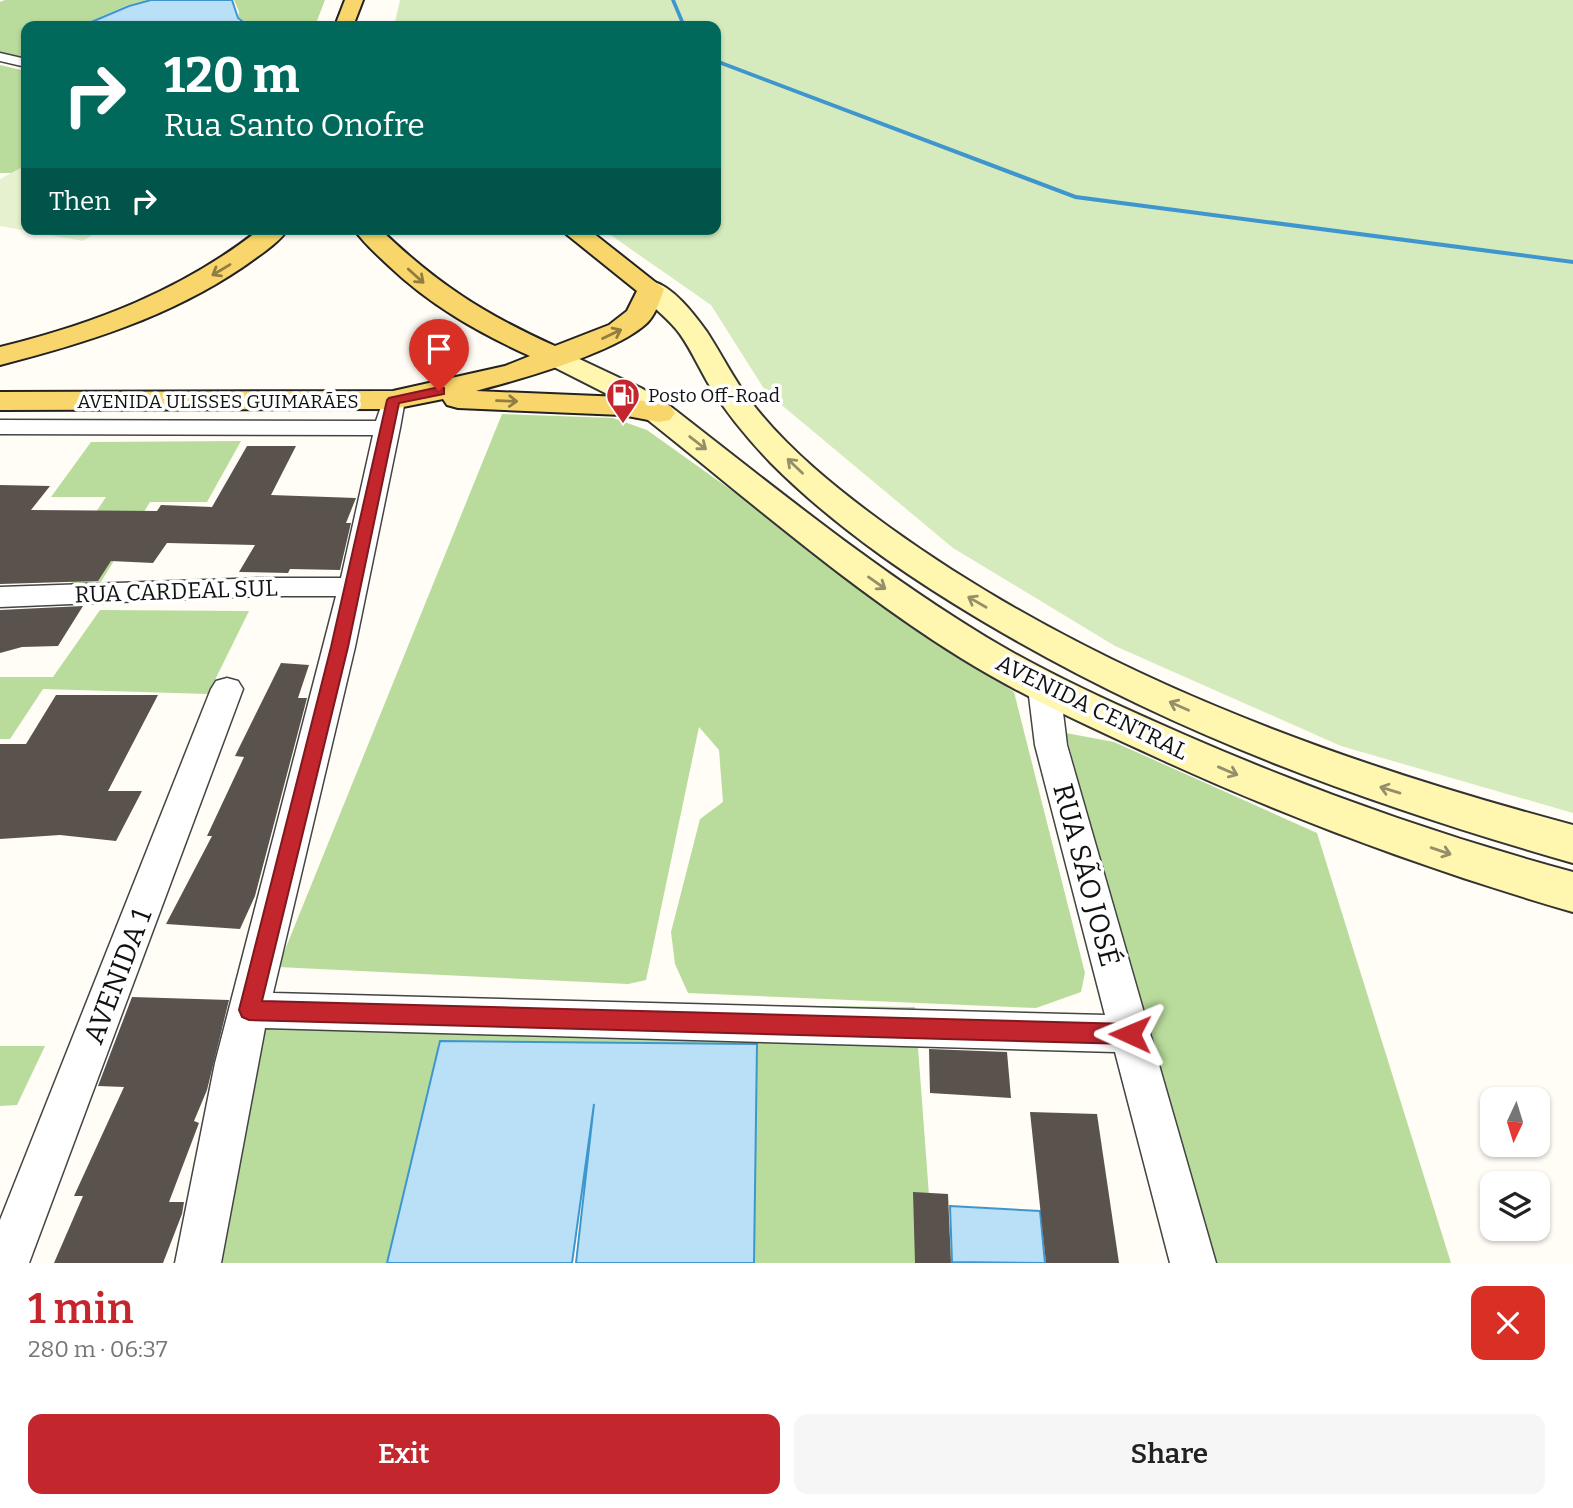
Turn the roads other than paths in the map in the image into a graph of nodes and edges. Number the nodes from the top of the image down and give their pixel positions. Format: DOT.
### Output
graph roads {
  1 [pos="354,0"];
  2 [pos="346,21"];
  3 [pos="0,57"];
  4 [pos="21,62"];
  5 [pos="268,235"];
  6 [pos="372,235"];
  7 [pos="580,235"];
  8 [pos="651,289"];
  9 [pos="0,356"];
  10 [pos="556,357"];
  11 [pos="0,401"];
  12 [pos="398,408"];
  13 [pos="659,413"];
  14 [pos="0,427"];
  15 [pos="352,587"];
  16 [pos="0,597"];
  17 [pos="1044,688"];
  18 [pos="228,689"];
  19 [pos="1573,844"];
  20 [pos="1573,892"];
  21 [pos="249,1010"];
  22 [pos="1130,1034"];
  23 [pos="6,1263"];
  24 [pos="198,1263"];
  25 [pos="1193,1263"];
  1 -- 2 [label="main road"];
  3 -- 4 [label="street"];
  5 -- 9 [label="main road, one-way"];
  6 -- 10 [label="main road, one-way"];
  7 -- 8 [label="main road"];
  10 -- 8 [label="main road, AVENIDA ULISSES GUIMARÃES, one-way"];
  19 -- 8 [label="main road, AVENIDA CENTRAL, one-way"];
  10 -- 12 [label="main road, AVENIDA ULISSES GUIMARÃES"];
  10 -- 13 [label="main road, AVENIDA CENTRAL"];
  11 -- 12 [label="main road, AVENIDA ULISSES GUIMARÃES"];
  12 -- 13 [label="main road, one-way"];
  12 -- 14 [label="street"];
  12 -- 15 [label="street"];
  13 -- 17 [label="main road, AVENIDA CENTRAL, one-way"];
  15 -- 16 [label="street, RUA CARDEAL SUL"];
  15 -- 21 [label="street"];
  17 -- 20 [label="main road, AVENIDA CENTRAL, one-way"];
  17 -- 22 [label="street, RUA SÃO JOSÉ"];
  18 -- 23 [label="street, AVENIDA 1"];
  21 -- 22 [label="street"];
  21 -- 24 [label="street"];
  22 -- 25 [label="street, RUA SÃO JOSÉ"];
}
